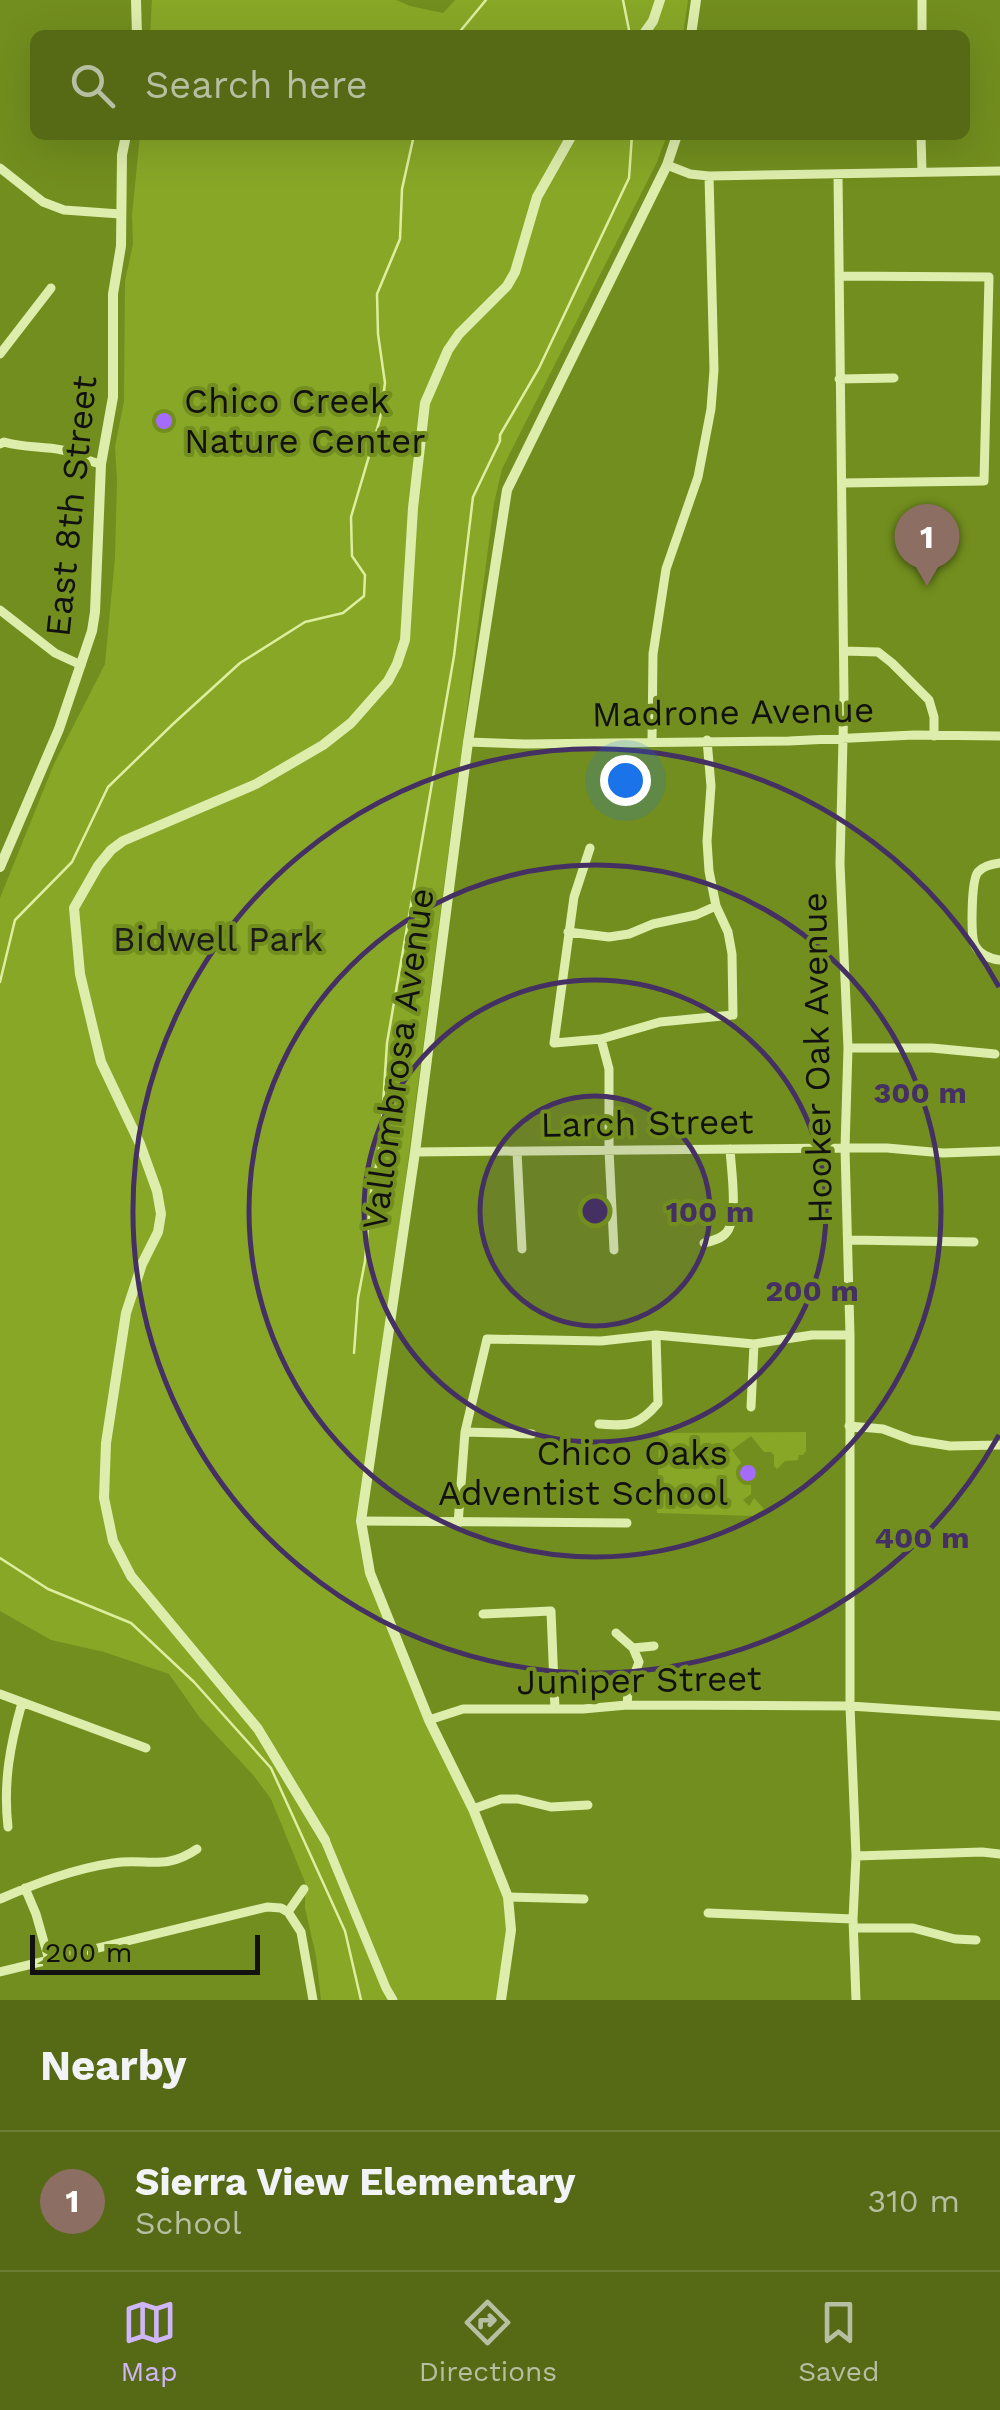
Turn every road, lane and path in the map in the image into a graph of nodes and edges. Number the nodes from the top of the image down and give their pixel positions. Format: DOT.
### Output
graph roads {
  1 [pos="136,0"];
  2 [pos="660,0"];
  3 [pos="696,0"];
  4 [pos="922,0"];
  5 [pos="136,30"];
  6 [pos="647,30"];
  7 [pos="693,30"];
  8 [pos="922,30"];
  9 [pos="125,140"];
  10 [pos="569,140"];
  11 [pos="676,140"];
  12 [pos="921,140"];
  13 [pos="667,165"];
  14 [pos="0,168"];
  15 [pos="1000,171"];
  16 [pos="922,172"];
  17 [pos="838,175"];
  18 [pos="709,176"];
  19 [pos="120,214"];
  20 [pos="839,276"];
  21 [pos="51,288"];
  22 [pos="0,354"];
  23 [pos="894,378"];
  24 [pos="839,379"];
  25 [pos="0,444"];
  26 [pos="101,464"];
  27 [pos="842,482"];
  28 [pos="0,610"];
  29 [pos="844,651"];
  30 [pos="81,665"];
  31 [pos="934,736"];
  32 [pos="1000,736"];
  33 [pos="842,739"];
  34 [pos="706,740"];
  35 [pos="652,741"];
  36 [pos="468,742"];
  37 [pos="590,848"];
  38 [pos="1000,863"];
  39 [pos="0,867"];
  40 [pos="716,906"];
  41 [pos="568,932"];
  42 [pos="1000,960"];
  43 [pos="601,1040"];
  44 [pos="848,1048"];
  45 [pos="995,1054"];
  46 [pos="845,1148"];
  47 [pos="730,1149"];
  48 [pos="609,1150"];
  49 [pos="1000,1151"];
  50 [pos="415,1152"];
  51 [pos="517,1152"];
  52 [pos="849,1240"];
  53 [pos="974,1242"];
  54 [pos="704,1243"];
  55 [pos="522,1249"];
  56 [pos="614,1250"];
  57 [pos="656,1335"];
  58 [pos="850,1335"];
  59 [pos="754,1344"];
  60 [pos="751,1407"];
  61 [pos="598,1424"];
  62 [pos="849,1426"];
  63 [pos="465,1432"];
  64 [pos="532,1434"];
  65 [pos="1000,1445"];
  66 [pos="361,1522"];
  67 [pos="627,1523"];
  68 [pos="458,1524"];
  69 [pos="483,1614"];
  70 [pos="616,1633"];
  71 [pos="654,1646"];
  72 [pos="633,1648"];
  73 [pos="0,1694"];
  74 [pos="22,1703"];
  75 [pos="628,1705"];
  76 [pos="850,1706"];
  77 [pos="554,1709"];
  78 [pos="1000,1716"];
  79 [pos="429,1720"];
  80 [pos="146,1748"];
  81 [pos="588,1806"];
  82 [pos="473,1808"];
  83 [pos="8,1827"];
  84 [pos="325,1840"];
  85 [pos="197,1849"];
  86 [pos="1000,1854"];
  87 [pos="856,1856"];
  88 [pos="25,1888"];
  89 [pos="304,1889"];
  90 [pos="508,1896"];
  91 [pos="584,1899"];
  92 [pos="0,1900"];
  93 [pos="288,1912"];
  94 [pos="708,1913"];
  95 [pos="853,1923"];
  96 [pos="976,1940"];
  97 [pos="49,1960"];
  98 [pos="0,1972"];
  99 [pos="313,2000"];
  100 [pos="393,2000"];
  101 [pos="501,2000"];
  102 [pos="856,2000"];
  1 -- 5 [label="street"];
  2 -- 6 [label="street"];
  3 -- 7 [label="street"];
  4 -- 8 [label="street"];
  9 -- 19 [label="street, East 8th Street"];
  10 -- 84 [label="street"];
  11 -- 13 [label="street, Vallombrosa Avenue"];
  12 -- 16 [label="street"];
  13 -- 18 [label="street"];
  13 -- 36 [label="street, Vallombrosa Avenue"];
  14 -- 19 [label="street"];
  15 -- 16 [label="street"];
  16 -- 17 [label="street"];
  17 -- 18 [label="street"];
  17 -- 20 [label="street, Hooker Oak Avenue"];
  18 -- 35 [label="street"];
  19 -- 26 [label="street, East 8th Street"];
  20 -- 24 [label="street, Hooker Oak Avenue"];
  20 -- 27 [label="street"];
  21 -- 22 [label="street"];
  23 -- 24 [label="street"];
  24 -- 27 [label="street, Hooker Oak Avenue"];
  25 -- 26 [label="street"];
  26 -- 30 [label="street, East 8th Street"];
  27 -- 29 [label="street, Hooker Oak Avenue"];
  28 -- 30 [label="street"];
  29 -- 31 [label="street"];
  29 -- 33 [label="street, Hooker Oak Avenue"];
  30 -- 39 [label="street, East 8th Street"];
  31 -- 32 [label="street, Madrone Avenue"];
  31 -- 33 [label="street, Madrone Avenue"];
  33 -- 34 [label="street, Madrone Avenue"];
  33 -- 44 [label="street, Hooker Oak Avenue"];
  34 -- 35 [label="street, Madrone Avenue"];
  34 -- 40 [label="street"];
  35 -- 36 [label="street, Madrone Avenue"];
  36 -- 50 [label="street, Vallombrosa Avenue"];
  37 -- 41 [label="street"];
  38 -- 42 [label="street"];
  40 -- 41 [label="street"];
  40 -- 43 [label="street"];
  41 -- 43 [label="street"];
  43 -- 48 [label="street"];
  44 -- 45 [label="street"];
  44 -- 46 [label="street, Hooker Oak Avenue"];
  46 -- 47 [label="street, Larch Street"];
  46 -- 49 [label="street, Larch Street"];
  46 -- 52 [label="street, Hooker Oak Avenue"];
  47 -- 48 [label="street, Larch Street"];
  47 -- 54 [label="street"];
  48 -- 51 [label="street, Larch Street"];
  48 -- 56 [label="street"];
  50 -- 51 [label="street, Larch Street"];
  50 -- 66 [label="street, Vallombrosa Avenue"];
  51 -- 55 [label="street"];
  52 -- 53 [label="street"];
  52 -- 58 [label="street, Hooker Oak Avenue"];
  57 -- 59 [label="street"];
  57 -- 61 [label="street"];
  57 -- 63 [label="street"];
  58 -- 59 [label="street"];
  58 -- 62 [label="street, Hooker Oak Avenue"];
  59 -- 60 [label="street"];
  62 -- 65 [label="street"];
  62 -- 76 [label="street, Hooker Oak Avenue"];
  63 -- 64 [label="street"];
  63 -- 68 [label="street"];
  66 -- 68 [label="street"];
  66 -- 79 [label="street, Vallombrosa Avenue"];
  67 -- 68 [label="street"];
  69 -- 77 [label="street"];
  70 -- 72 [label="street"];
  71 -- 72 [label="street"];
  72 -- 75 [label="street"];
  73 -- 74 [label="street"];
  74 -- 80 [label="street"];
  74 -- 83 [label="street"];
  75 -- 76 [label="street, Juniper Street"];
  75 -- 77 [label="street, Juniper Street"];
  76 -- 78 [label="street, Juniper Street"];
  76 -- 87 [label="street, Hooker Oak Avenue"];
  77 -- 79 [label="street, Juniper Street"];
  79 -- 82 [label="street, Vallombrosa Avenue"];
  81 -- 82 [label="street"];
  82 -- 90 [label="street, Vallombrosa Avenue"];
  84 -- 100 [label="street"];
  85 -- 88 [label="street"];
  86 -- 87 [label="street"];
  87 -- 95 [label="street, Hooker Oak Avenue"];
  88 -- 92 [label="street"];
  88 -- 97 [label="street"];
  89 -- 93 [label="street"];
  90 -- 91 [label="street"];
  90 -- 101 [label="street, Vallombrosa Avenue"];
  93 -- 97 [label="street"];
  93 -- 99 [label="street"];
  94 -- 95 [label="street"];
  95 -- 96 [label="street"];
  95 -- 102 [label="street, Hooker Oak Avenue"];
  97 -- 98 [label="street"];
}
